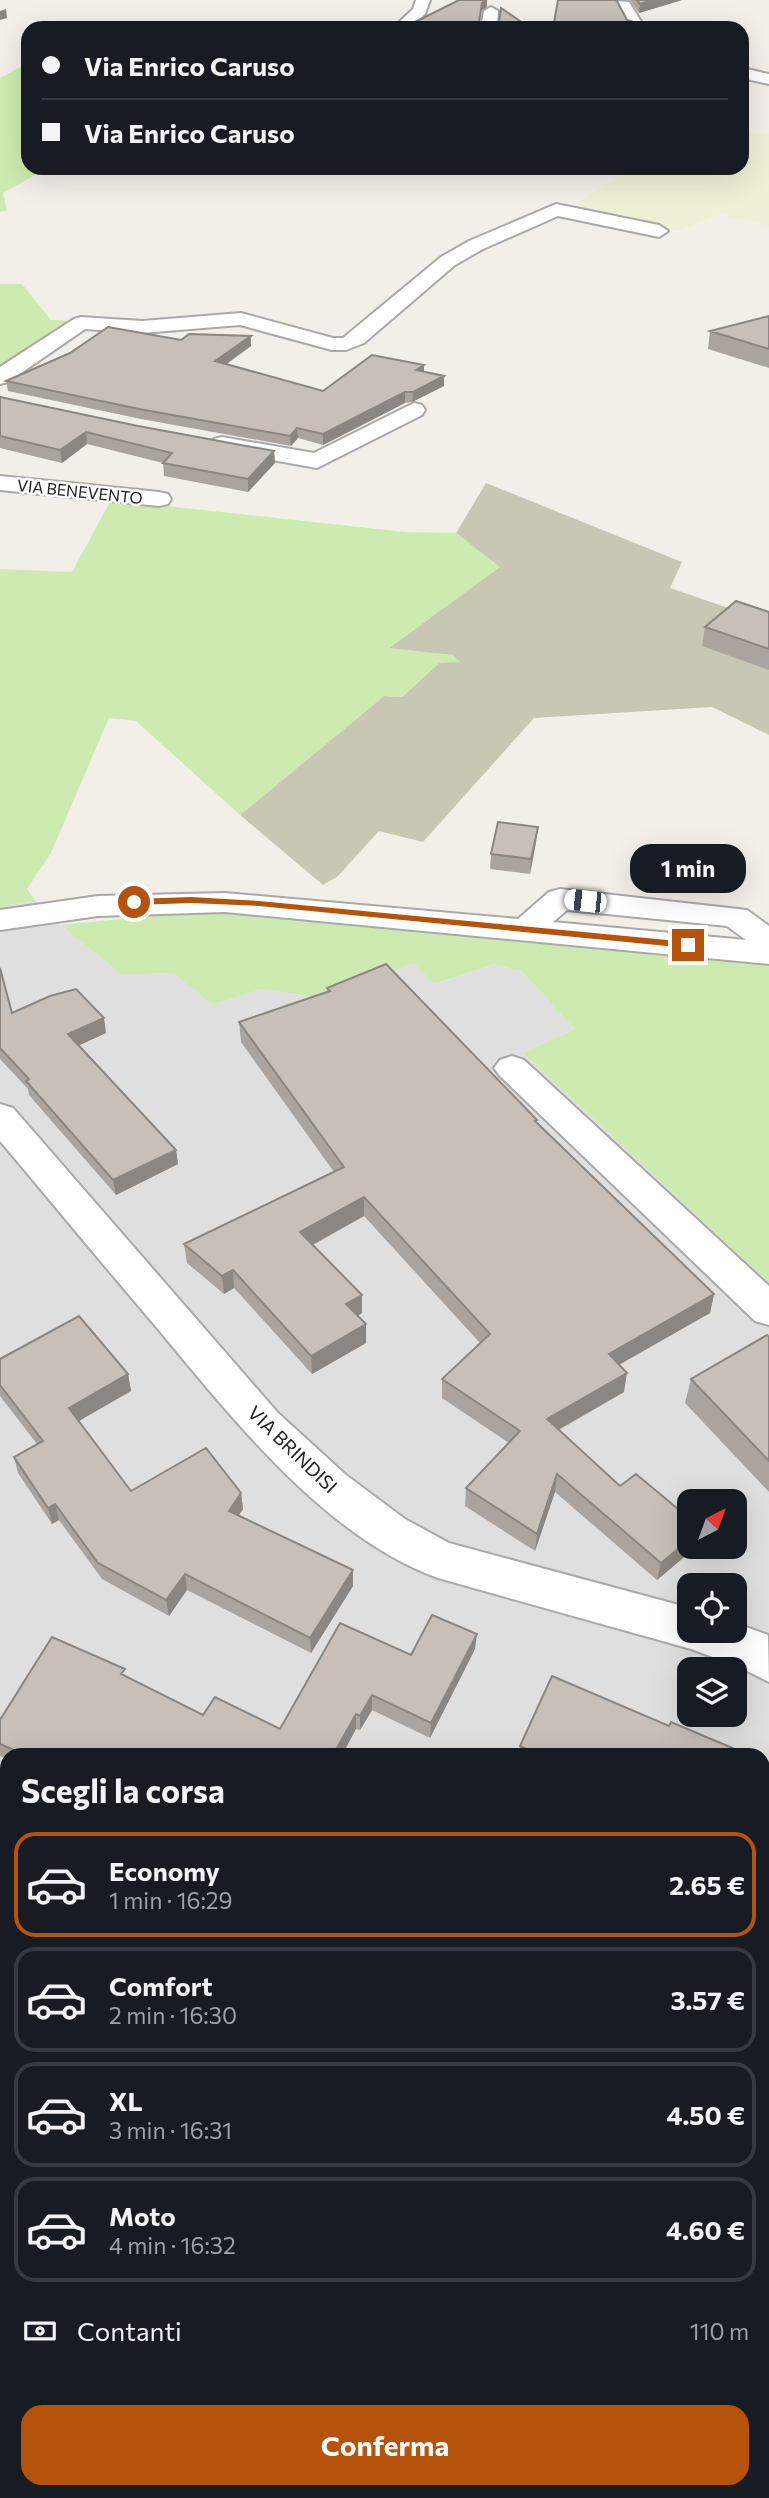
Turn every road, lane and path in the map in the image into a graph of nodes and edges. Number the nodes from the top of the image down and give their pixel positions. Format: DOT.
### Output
graph roads {
  1 [pos="423,0"];
  2 [pos="611,0"];
  3 [pos="491,11"];
  4 [pos="409,21"];
  5 [pos="490,21"];
  6 [pos="633,21"];
  7 [pos="749,75"];
  8 [pos="769,79"];
  9 [pos="659,231"];
  10 [pos="0,377"];
  11 [pos="414,410"];
  12 [pos="194,439"];
  13 [pos="0,483"];
  14 [pos="159,499"];
  15 [pos="0,920"];
  16 [pos="526,929"];
  17 [pos="769,942"];
  18 [pos="769,953"];
  19 [pos="512,1068"];
  20 [pos="0,1117"];
  21 [pos="769,1310"];
  22 [pos="677,1625"];
  23 [pos="731,1643"];
  24 [pos="769,1661"];
  1 -- 4 [label="street"];
  2 -- 6 [label="street"];
  3 -- 5 [label="street"];
  7 -- 8 [label="street"];
  9 -- 10 [label="street"];
  11 -- 12 [label="street"];
  13 -- 14 [label="street, VIA BENEVENTO"];
  15 -- 16 [label="street"];
  16 -- 17 [label="street"];
  16 -- 18 [label="street"];
  19 -- 21 [label="street"];
  20 -- 22 [label="street, VIA BRINDISI"];
  23 -- 24 [label="street"];
}
